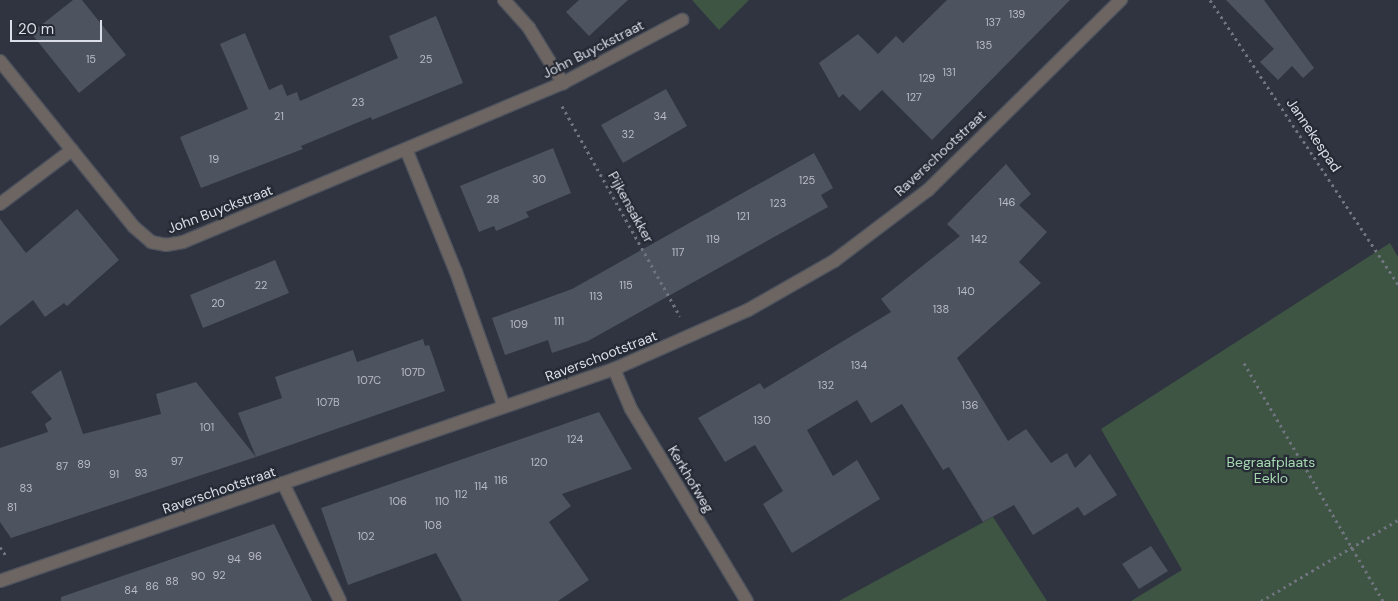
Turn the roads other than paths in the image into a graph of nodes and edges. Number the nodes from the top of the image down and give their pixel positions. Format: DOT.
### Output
graph roads {
  1 [pos="504,0"];
  2 [pos="1121,0"];
  3 [pos="682,20"];
  4 [pos="0,61"];
  5 [pos="558,86"];
  6 [pos="406,149"];
  7 [pos="72,150"];
  8 [pos="0,204"];
  9 [pos="614,369"];
  10 [pos="504,407"];
  11 [pos="284,483"];
  12 [pos="0,581"];
  13 [pos="340,601"];
  14 [pos="747,601"];
  1 -- 5 [label="street"];
  2 -- 9 [label="street, Raverschootstraat"];
  3 -- 5 [label="street, John Buyckstraat"];
  4 -- 7 [label="street, John Buyckstraat"];
  5 -- 6 [label="street, John Buyckstraat"];
  6 -- 7 [label="street, John Buyckstraat"];
  6 -- 10 [label="street"];
  7 -- 8 [label="street"];
  9 -- 10 [label="street, Raverschootstraat"];
  9 -- 14 [label="street, Kerkhofweg"];
  10 -- 11 [label="street, Raverschootstraat"];
  11 -- 12 [label="street, Raverschootstraat"];
  11 -- 13 [label="street"];
}
